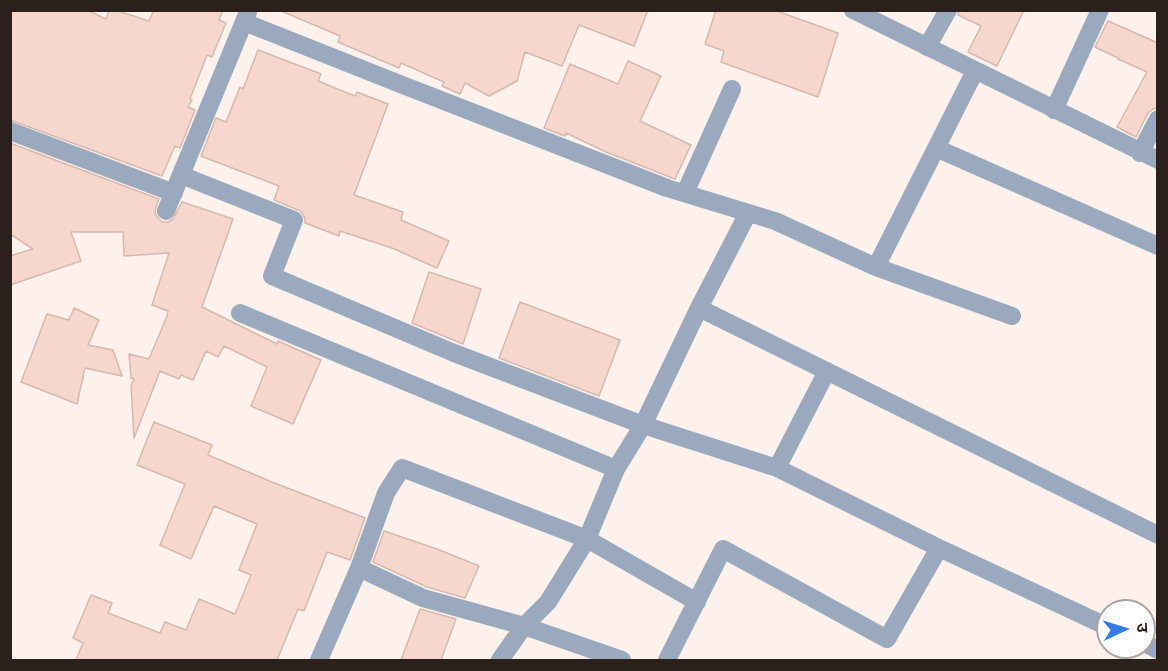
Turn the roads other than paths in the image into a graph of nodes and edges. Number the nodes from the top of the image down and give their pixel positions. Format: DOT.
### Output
graph roads {
  1 [pos="853,10"];
  2 [pos="948,10"];
  3 [pos="1100,10"];
  4 [pos="246,16"];
  5 [pos="927,47"];
  6 [pos="975,71"];
  7 [pos="732,89"];
  8 [pos="1054,110"];
  9 [pos="1158,119"];
  10 [pos="10,131"];
  11 [pos="936,148"];
  12 [pos="1140,153"];
  13 [pos="1158,160"];
  14 [pos="181,175"];
  15 [pos="174,193"];
  16 [pos="685,193"];
  17 [pos="166,211"];
  18 [pos="748,213"];
  19 [pos="1158,246"];
  20 [pos="876,267"];
  21 [pos="699,308"];
  22 [pos="240,313"];
  23 [pos="1012,316"];
  24 [pos="827,371"];
  25 [pos="643,425"];
  26 [pos="777,468"];
  27 [pos="616,469"];
  28 [pos="1158,534"];
  29 [pos="587,539"];
  30 [pos="939,548"];
  31 [pos="359,568"];
  32 [pos="697,602"];
  33 [pos="1096,621"];
  34 [pos="524,626"];
  35 [pos="319,660"];
  36 [pos="500,660"];
  37 [pos="622,660"];
  38 [pos="667,660"];
  1 -- 5 [label="street"];
  2 -- 5 [label="street"];
  3 -- 8 [label="street"];
  4 -- 14 [label="street"];
  4 -- 16 [label="street"];
  5 -- 6 [label="street"];
  6 -- 8 [label="street"];
  6 -- 11 [label="street"];
  7 -- 16 [label="street"];
  8 -- 12 [label="street"];
  9 -- 12 [label="street"];
  10 -- 15 [label="street"];
  11 -- 19 [label="street"];
  11 -- 20 [label="street"];
  12 -- 13 [label="street"];
  14 -- 15 [label="street"];
  14 -- 25 [label="street"];
  15 -- 17 [label="street"];
  16 -- 18 [label="street"];
  18 -- 20 [label="street"];
  18 -- 21 [label="street"];
  20 -- 23 [label="street"];
  21 -- 24 [label="street"];
  21 -- 25 [label="street"];
  22 -- 27 [label="street"];
  24 -- 26 [label="street"];
  24 -- 28 [label="street"];
  25 -- 26 [label="street"];
  25 -- 27 [label="street"];
  26 -- 30 [label="street"];
  27 -- 29 [label="street"];
  29 -- 31 [label="street"];
  29 -- 32 [label="street"];
  29 -- 34 [label="street"];
  30 -- 32 [label="street"];
  30 -- 33 [label="street"];
  31 -- 34 [label="street"];
  31 -- 35 [label="street"];
  32 -- 38 [label="street"];
  34 -- 36 [label="street"];
  34 -- 37 [label="street"];
}
